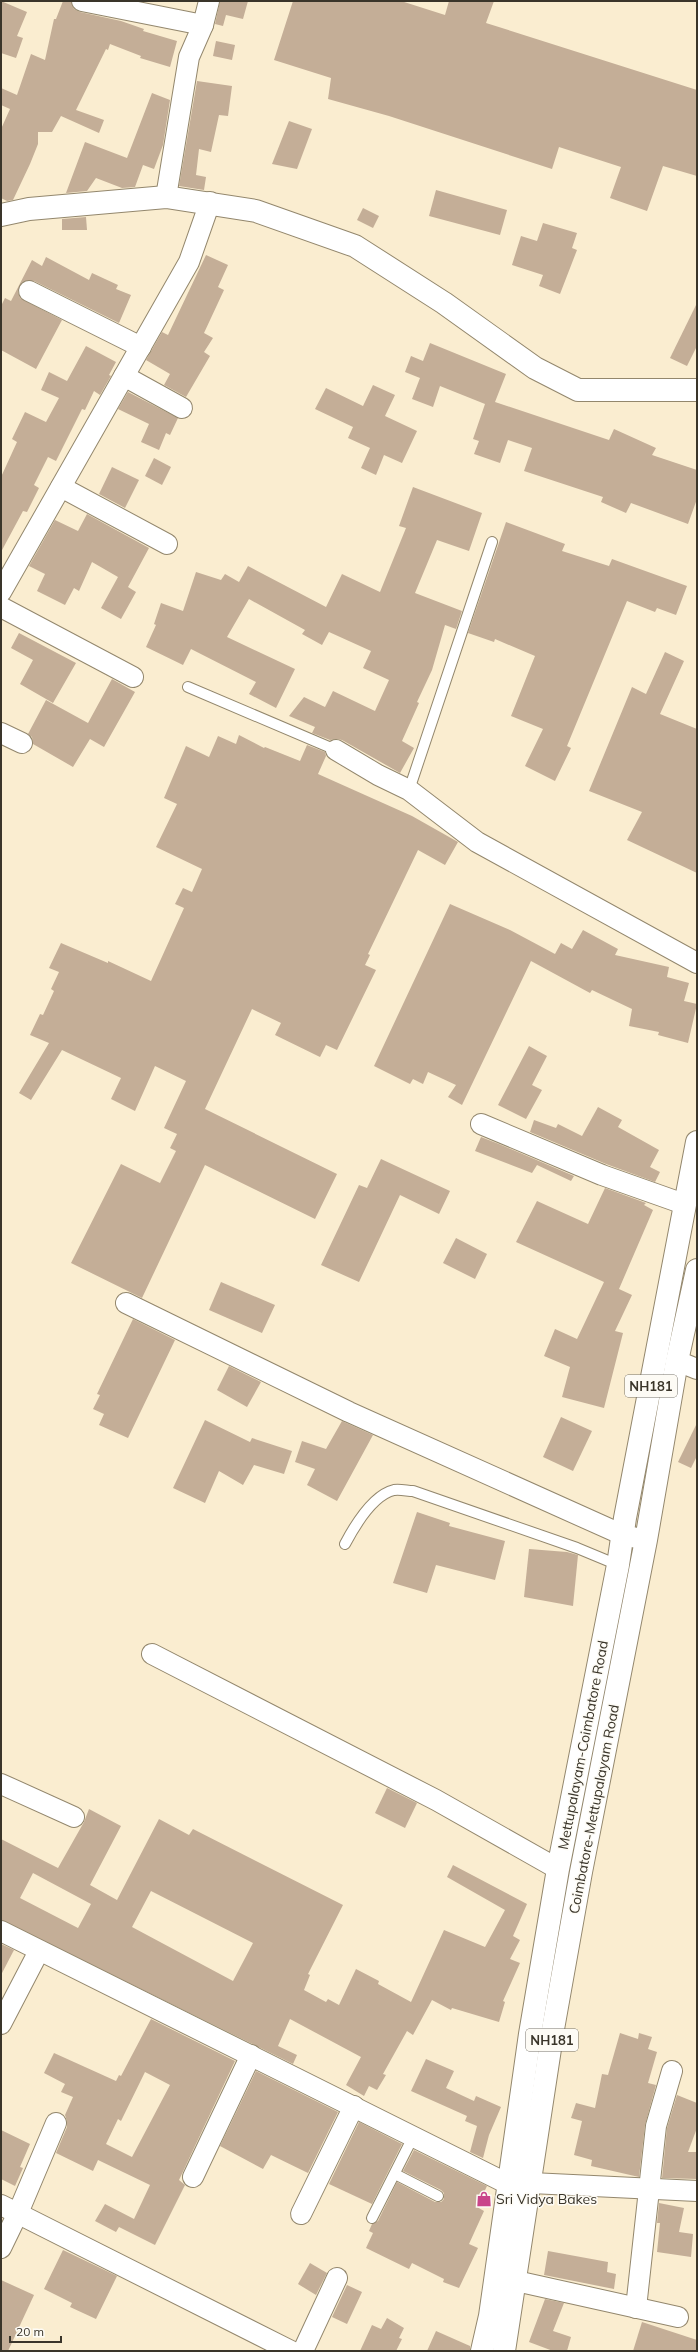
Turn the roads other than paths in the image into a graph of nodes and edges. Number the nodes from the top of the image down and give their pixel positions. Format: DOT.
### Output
graph roads {
  1 [pos="82,1"];
  2 [pos="209,1"];
  3 [pos="202,25"];
  4 [pos="166,197"];
  5 [pos="210,202"];
  6 [pos="1,215"];
  7 [pos="29,291"];
  8 [pos="141,347"];
  9 [pos="124,376"];
  10 [pos="697,390"];
  11 [pos="182,408"];
  12 [pos="61,488"];
  13 [pos="492,542"];
  14 [pos="166,544"];
  15 [pos="1,592"];
  16 [pos="1,607"];
  17 [pos="133,677"];
  18 [pos="188,687"];
  19 [pos="1,733"];
  20 [pos="22,743"];
  21 [pos="336,750"];
  22 [pos="409,790"];
  23 [pos="697,963"];
  24 [pos="481,1124"];
  25 [pos="697,1142"];
  26 [pos="684,1204"];
  27 [pos="697,1274"];
  28 [pos="126,1303"];
  29 [pos="677,1361"];
  30 [pos="697,1369"];
  31 [pos="623,1535"];
  32 [pos="646,1540"];
  33 [pos="345,1544"];
  34 [pos="618,1565"];
  35 [pos="152,1654"];
  36 [pos="1,1784"];
  37 [pos="74,1817"];
  38 [pos="558,1869"];
  39 [pos="1,1931"];
  40 [pos="39,1951"];
  41 [pos="1,2024"];
  42 [pos="251,2055"];
  43 [pos="672,2071"];
  44 [pos="354,2106"];
  45 [pos="56,2123"];
  46 [pos="414,2136"];
  47 [pos="395,2174"];
  48 [pos="193,2177"];
  49 [pos="531,2183"];
  50 [pos="508,2184"];
  51 [pos="648,2188"];
  52 [pos="697,2191"];
  53 [pos="438,2196"];
  54 [pos="10,2209"];
  55 [pos="301,2214"];
  56 [pos="372,2218"];
  57 [pos="1,2248"];
  58 [pos="337,2278"];
  59 [pos="516,2282"];
  60 [pos="636,2308"];
  61 [pos="678,2317"];
  62 [pos="291,2351"];
  63 [pos="302,2351"];
  64 [pos="482,2351"];
  65 [pos="504,2351"];
  1 -- 3 [label="street"];
  2 -- 3 [label="street"];
  3 -- 4 [label="street"];
  4 -- 5 [label="main road"];
  4 -- 6 [label="main road"];
  5 -- 8 [label="street"];
  5 -- 10 [label="main road"];
  7 -- 8 [label="street"];
  8 -- 9 [label="street"];
  9 -- 11 [label="street"];
  9 -- 12 [label="street"];
  12 -- 14 [label="street"];
  12 -- 15 [label="street"];
  13 -- 22 [label="lane"];
  16 -- 17 [label="street"];
  18 -- 21 [label="lane"];
  19 -- 20 [label="street"];
  21 -- 22 [label="street"];
  22 -- 23 [label="street"];
  24 -- 26 [label="street"];
  25 -- 26 [label="main road, Mettupalayam-Coimbatore Road / NH181"];
  26 -- 31 [label="main road, Mettupalayam-Coimbatore Road / NH181"];
  27 -- 29 [label="main road, Coimbatore-Mettupalayam Road / NH181"];
  28 -- 31 [label="street"];
  29 -- 30 [label="street"];
  29 -- 32 [label="main road, Coimbatore-Mettupalayam Road / NH181"];
  31 -- 32 [label="street"];
  31 -- 34 [label="main road, Mettupalayam-Coimbatore Road / NH181"];
  32 -- 49 [label="main road, Coimbatore-Mettupalayam Road / NH181"];
  33 -- 34 [label="lane"];
  34 -- 38 [label="main road, Mettupalayam-Coimbatore Road / NH181"];
  35 -- 38 [label="street"];
  36 -- 37 [label="street"];
  38 -- 50 [label="main road, Mettupalayam-Coimbatore Road / NH181"];
  39 -- 40 [label="street"];
  40 -- 41 [label="street"];
  40 -- 42 [label="street"];
  42 -- 44 [label="street"];
  42 -- 48 [label="street"];
  43 -- 51 [label="street"];
  44 -- 46 [label="street"];
  44 -- 55 [label="street"];
  45 -- 54 [label="street"];
  46 -- 47 [label="lane"];
  46 -- 50 [label="street"];
  47 -- 53 [label="lane"];
  47 -- 56 [label="lane"];
  49 -- 51 [label="street"];
  49 -- 59 [label="main road, Coimbatore-Mettupalayam Road / NH181"];
  50 -- 64 [label="main road, Mettupalayam-Coimbatore Road / NH181"];
  51 -- 52 [label="street"];
  51 -- 60 [label="street"];
  54 -- 57 [label="street"];
  54 -- 62 [label="street"];
  58 -- 63 [label="street"];
  59 -- 60 [label="street"];
  59 -- 65 [label="main road, Coimbatore-Mettupalayam Road / NH181"];
  60 -- 61 [label="street"];
}
